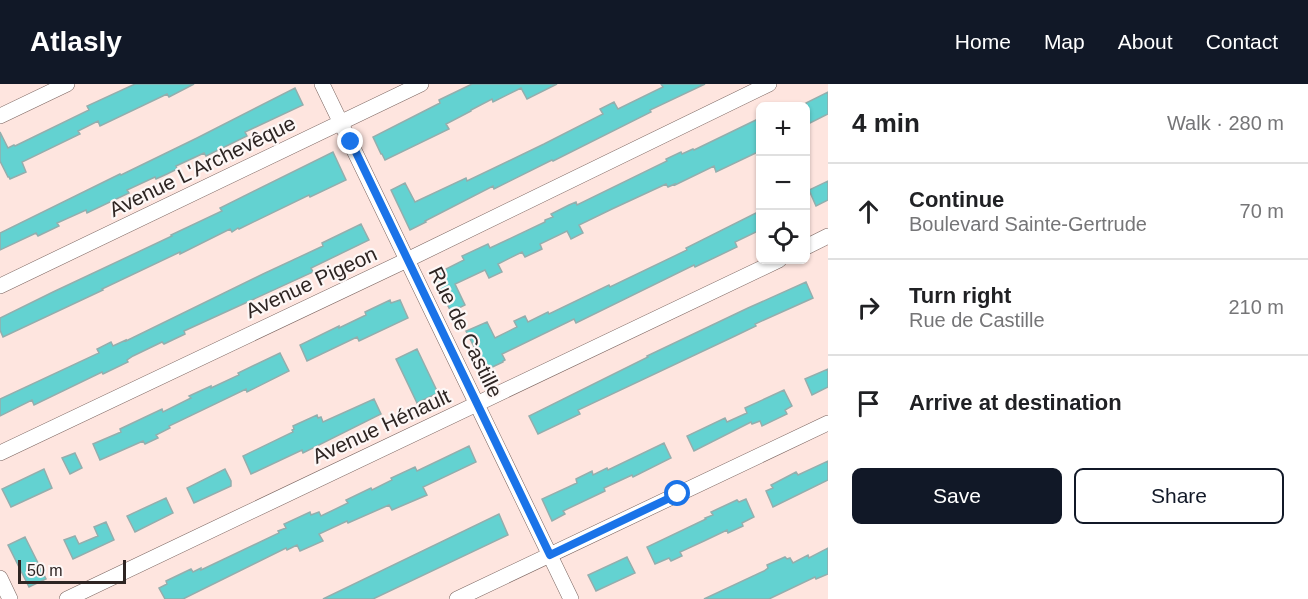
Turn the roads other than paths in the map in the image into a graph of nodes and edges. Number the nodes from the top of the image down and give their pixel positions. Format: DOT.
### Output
graph roads {
  1 [pos="67,84"];
  2 [pos="322,84"];
  3 [pos="421,84"];
  4 [pos="769,84"];
  5 [pos="0,116"];
  6 [pos="341,123"];
  7 [pos="828,236"];
  8 [pos="810,245"];
  9 [pos="407,260"];
  10 [pos="771,264"];
  11 [pos="0,286"];
  12 [pos="477,404"];
  13 [pos="828,423"];
  14 [pos="0,453"];
  15 [pos="550,555"];
  16 [pos="0,578"];
  17 [pos="10,599"];
  18 [pos="67,599"];
  19 [pos="457,599"];
  20 [pos="571,599"];
  1 -- 5 [label="street"];
  2 -- 6 [label="street, Rue de Castille"];
  3 -- 6 [label="street, Avenue L'Archevêque"];
  4 -- 9 [label="street, Avenue Pigeon"];
  6 -- 9 [label="street, Rue de Castille"];
  6 -- 11 [label="street, Avenue L'Archevêque"];
  7 -- 8 [label="street"];
  9 -- 12 [label="street, Rue de Castille"];
  9 -- 14 [label="street, Avenue Pigeon"];
  10 -- 12 [label="street, Avenue Hénault"];
  12 -- 15 [label="street, Rue de Castille"];
  12 -- 18 [label="street, Avenue Hénault"];
  13 -- 15 [label="street"];
  15 -- 19 [label="street"];
  15 -- 20 [label="street, Rue de Castille"];
  16 -- 17 [label="street"];
}
